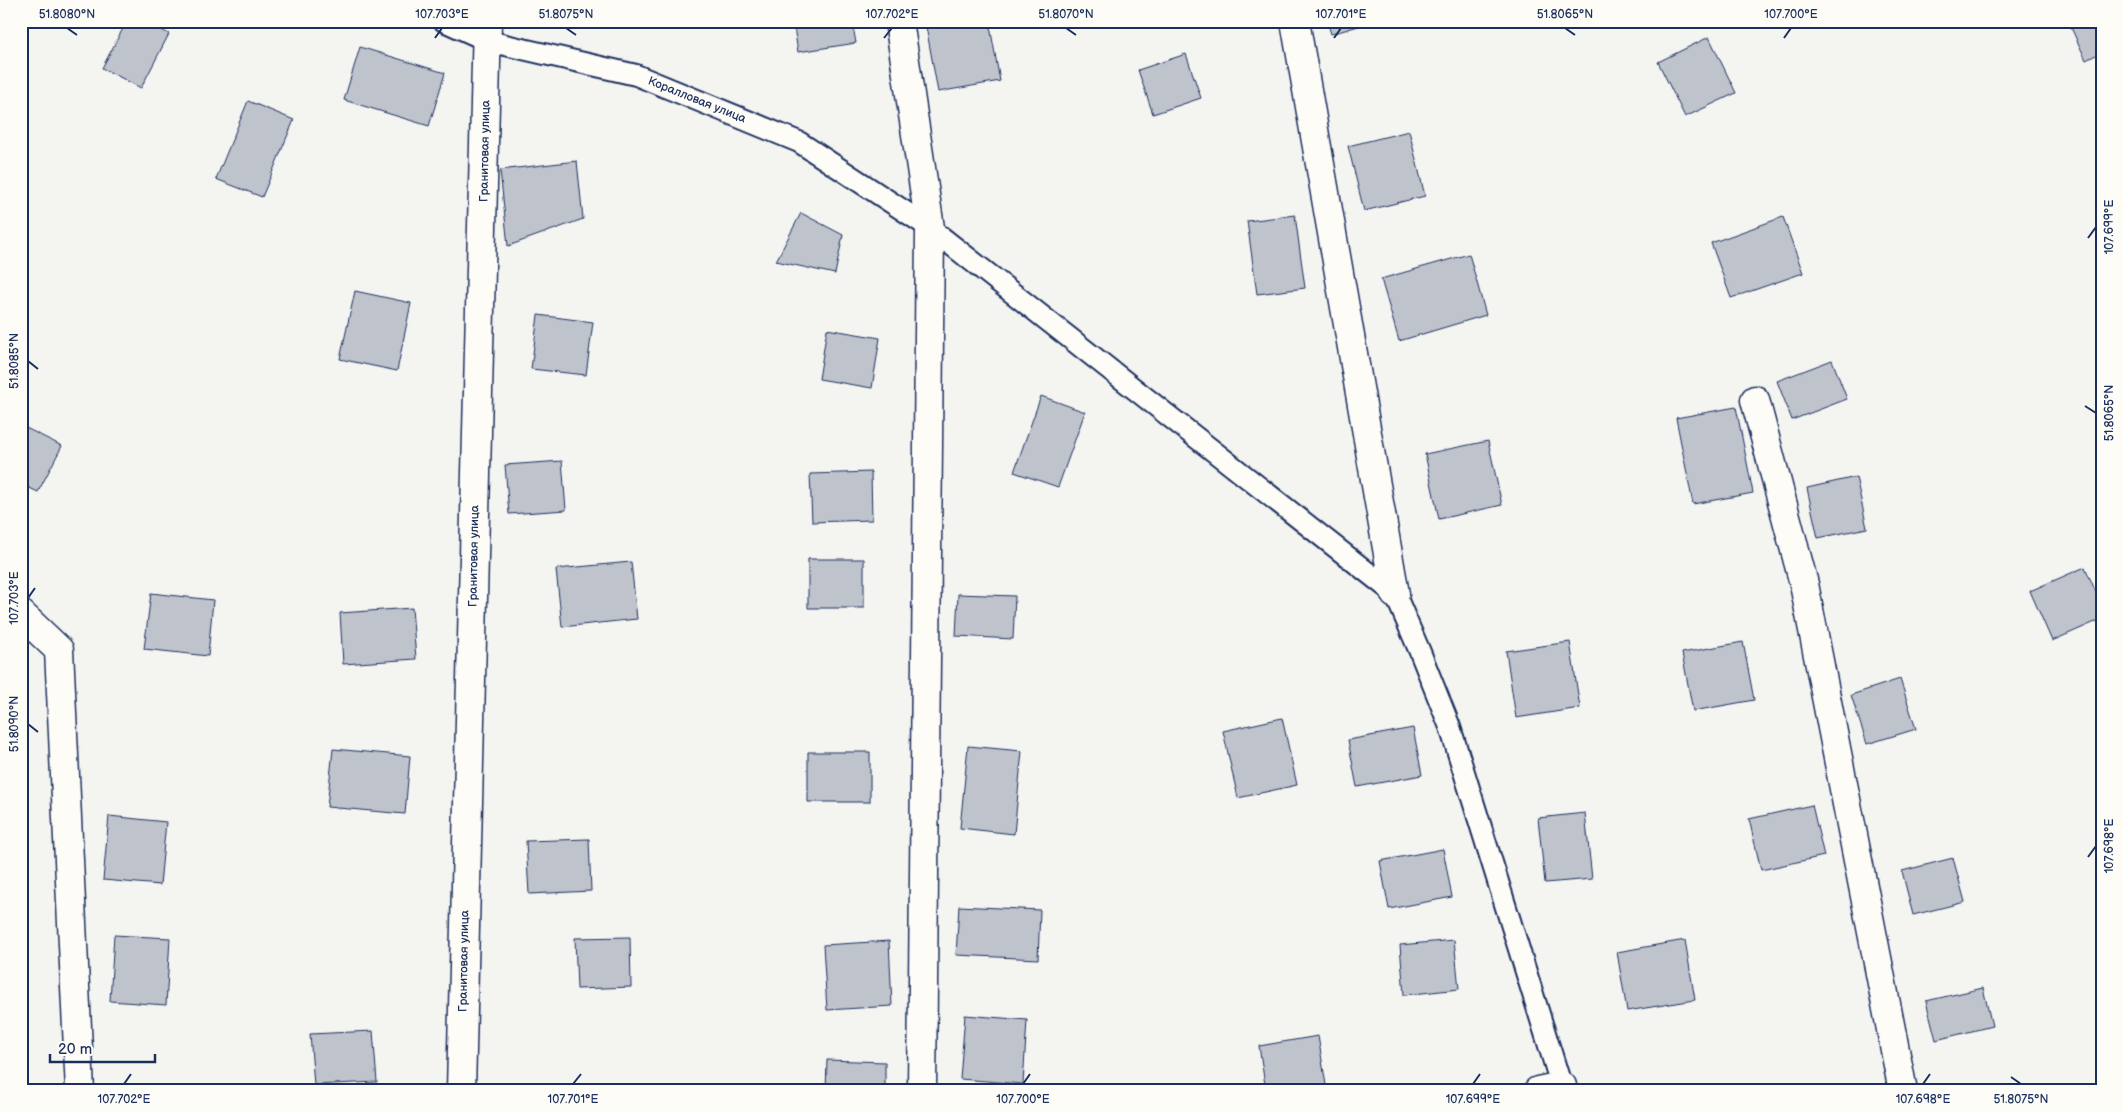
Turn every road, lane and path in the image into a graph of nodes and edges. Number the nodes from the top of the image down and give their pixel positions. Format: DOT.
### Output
graph roads {
  1 [pos="444,21"];
  2 [pos="899,21"];
  3 [pos="1295,21"];
  4 [pos="488,31"];
  5 [pos="930,228"];
  6 [pos="1755,400"];
  7 [pos="1395,594"];
  8 [pos="21,614"];
  9 [pos="1554,1089"];
  10 [pos="80,1091"];
  11 [pos="461,1091"];
  12 [pos="922,1091"];
  13 [pos="1903,1091"];
  1 -- 4 [label="lane, Коралловая улица"];
  2 -- 5 [label="street"];
  3 -- 7 [label="street"];
  4 -- 5 [label="lane, Коралловая улица"];
  4 -- 11 [label="street, Гранитовая улица"];
  5 -- 7 [label="lane, Коралловая улица"];
  5 -- 12 [label="street"];
  6 -- 13 [label="street"];
  7 -- 9 [label="lane"];
  8 -- 10 [label="street"];
}
